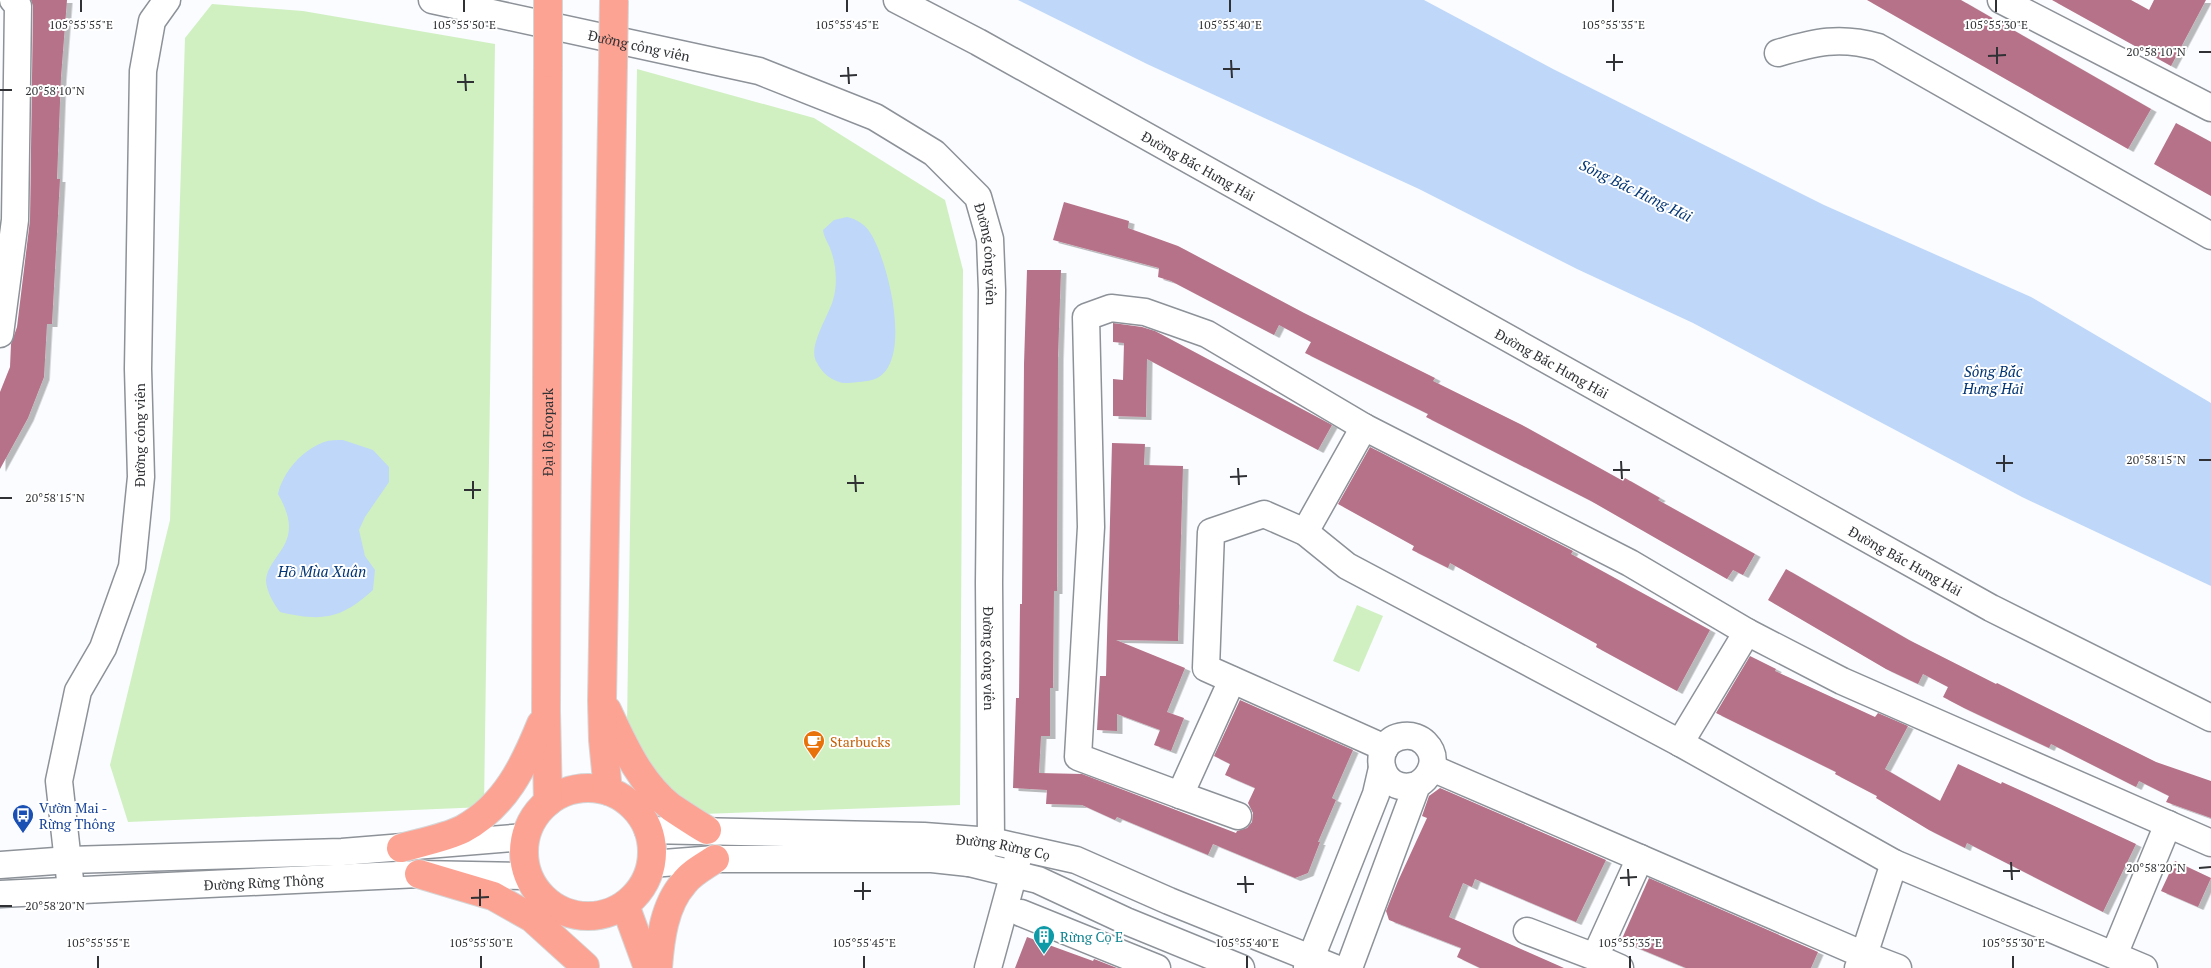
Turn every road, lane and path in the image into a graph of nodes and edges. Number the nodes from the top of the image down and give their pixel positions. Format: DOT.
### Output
graph roads {
  1 [pos="13,0"];
  2 [pos="167,0"];
  3 [pos="432,0"];
  4 [pos="548,0"];
  5 [pos="614,0"];
  6 [pos="897,0"];
  7 [pos="2000,0"];
  8 [pos="1778,52"];
  9 [pos="2211,108"];
  10 [pos="7,226"];
  11 [pos="2211,236"];
  12 [pos="0,334"];
  13 [pos="1364,427"];
  14 [pos="1305,532"];
  15 [pos="1747,632"];
  16 [pos="1232,680"];
  17 [pos="602,701"];
  18 [pos="546,711"];
  19 [pos="2211,718"];
  20 [pos="1680,743"];
  21 [pos="1383,758"];
  22 [pos="1425,776"];
  23 [pos="608,791"];
  24 [pos="1180,795"];
  25 [pos="548,802"];
  26 [pos="1238,816"];
  27 [pos="2168,824"];
  28 [pos="648,830"];
  29 [pos="707,830"];
  30 [pos="525,837"];
  31 [pos="990,841"];
  32 [pos="2211,843"];
  33 [pos="401,848"];
  34 [pos="1021,848"];
  35 [pos="1640,858"];
  36 [pos="715,859"];
  37 [pos="69,860"];
  38 [pos="968,863"];
  39 [pos="1894,863"];
  40 [pos="0,864"];
  41 [pos="651,864"];
  42 [pos="419,874"];
  43 [pos="1014,874"];
  44 [pos="528,876"];
  45 [pos="71,889"];
  46 [pos="0,894"];
  47 [pos="625,905"];
  48 [pos="567,913"];
  49 [pos="1021,913"];
  50 [pos="1527,931"];
  51 [pos="2114,955"];
  52 [pos="1594,957"];
  53 [pos="1861,962"];
  54 [pos="1309,963"];
  55 [pos="1224,965"];
  56 [pos="586,967"];
  57 [pos="648,968"];
  58 [pos="658,968"];
  59 [pos="988,968"];
  60 [pos="1157,968"];
  61 [pos="1335,968"];
  62 [pos="1349,968"];
  63 [pos="1620,968"];
  64 [pos="1898,968"];
  65 [pos="2144,968"];
  1 -- 10 [label="street"];
  2 -- 37 [label="street, Đường công viên"];
  3 -- 31 [label="street, Đường công viên"];
  4 -- 18 [label="highway, Đại lộ Ecopark, bridge"];
  5 -- 17 [label="highway, bridge"];
  6 -- 19 [label="street, Đường Bắc Hưng Hải"];
  7 -- 9 [label="street"];
  8 -- 11 [label="street"];
  10 -- 12 [label="street"];
  13 -- 14 [label="street"];
  13 -- 15 [label="street"];
  13 -- 24 [label="street"];
  14 -- 16 [label="street"];
  14 -- 20 [label="street"];
  15 -- 20 [label="street"];
  15 -- 27 [label="street"];
  16 -- 21 [label="street"];
  16 -- 24 [label="street"];
  17 -- 23 [label="highway"];
  17 -- 29 [label="highway"];
  18 -- 25 [label="highway, Đại lộ Ecopark"];
  18 -- 33 [label="highway"];
  20 -- 39 [label="street"];
  21 -- 22 [label="street"];
  21 -- 22 [label="street"];
  21 -- 54 [label="street"];
  22 -- 35 [label="street"];
  22 -- 62 [label="street"];
  23 -- 25 [label="highway"];
  23 -- 28 [label="highway"];
  24 -- 26 [label="street"];
  25 -- 30 [label="highway"];
  27 -- 32 [label="street"];
  27 -- 51 [label="street"];
  28 -- 29 [label="street, Đường Rừng Cọ"];
  28 -- 41 [label="highway"];
  29 -- 31 [label="street, Đường Rừng Cọ"];
  30 -- 33 [label="street, Đường Rừng Thông"];
  30 -- 44 [label="highway"];
  31 -- 34 [label="street, Đường Rừng Cọ"];
  31 -- 38 [label="street"];
  33 -- 37 [label="street, Đường Rừng Thông"];
  34 -- 43 [label="street"];
  34 -- 54 [label="street, Đường Rừng Cọ"];
  35 -- 52 [label="street"];
  35 -- 53 [label="street"];
  36 -- 38 [label="street, Đường Rừng Cọ"];
  36 -- 41 [label="street, Đường Rừng Cọ"];
  36 -- 58 [label="highway"];
  37 -- 40 [label="street, Đường Rừng Thông"];
  37 -- 45 [label="street, Đường công viên"];
  38 -- 43 [label="street, Đường Rừng Cọ"];
  39 -- 51 [label="street"];
  39 -- 53 [label="street"];
  41 -- 47 [label="highway"];
  42 -- 44 [label="street, Đường Rừng Thông"];
  42 -- 45 [label="street, Đường Rừng Thông"];
  42 -- 56 [label="highway"];
  43 -- 55 [label="street, Đường Rừng Cọ"];
  43 -- 59 [label="street"];
  44 -- 48 [label="highway"];
  45 -- 46 [label="street, Đường Rừng Thông"];
  47 -- 48 [label="highway"];
  47 -- 57 [label="highway"];
  48 -- 56 [label="highway"];
  49 -- 60 [label="street"];
  50 -- 52 [label="street"];
  51 -- 65 [label="street"];
  52 -- 63 [label="street"];
  53 -- 64 [label="street"];
  54 -- 61 [label="street, Đường Rừng Cọ"];
}
